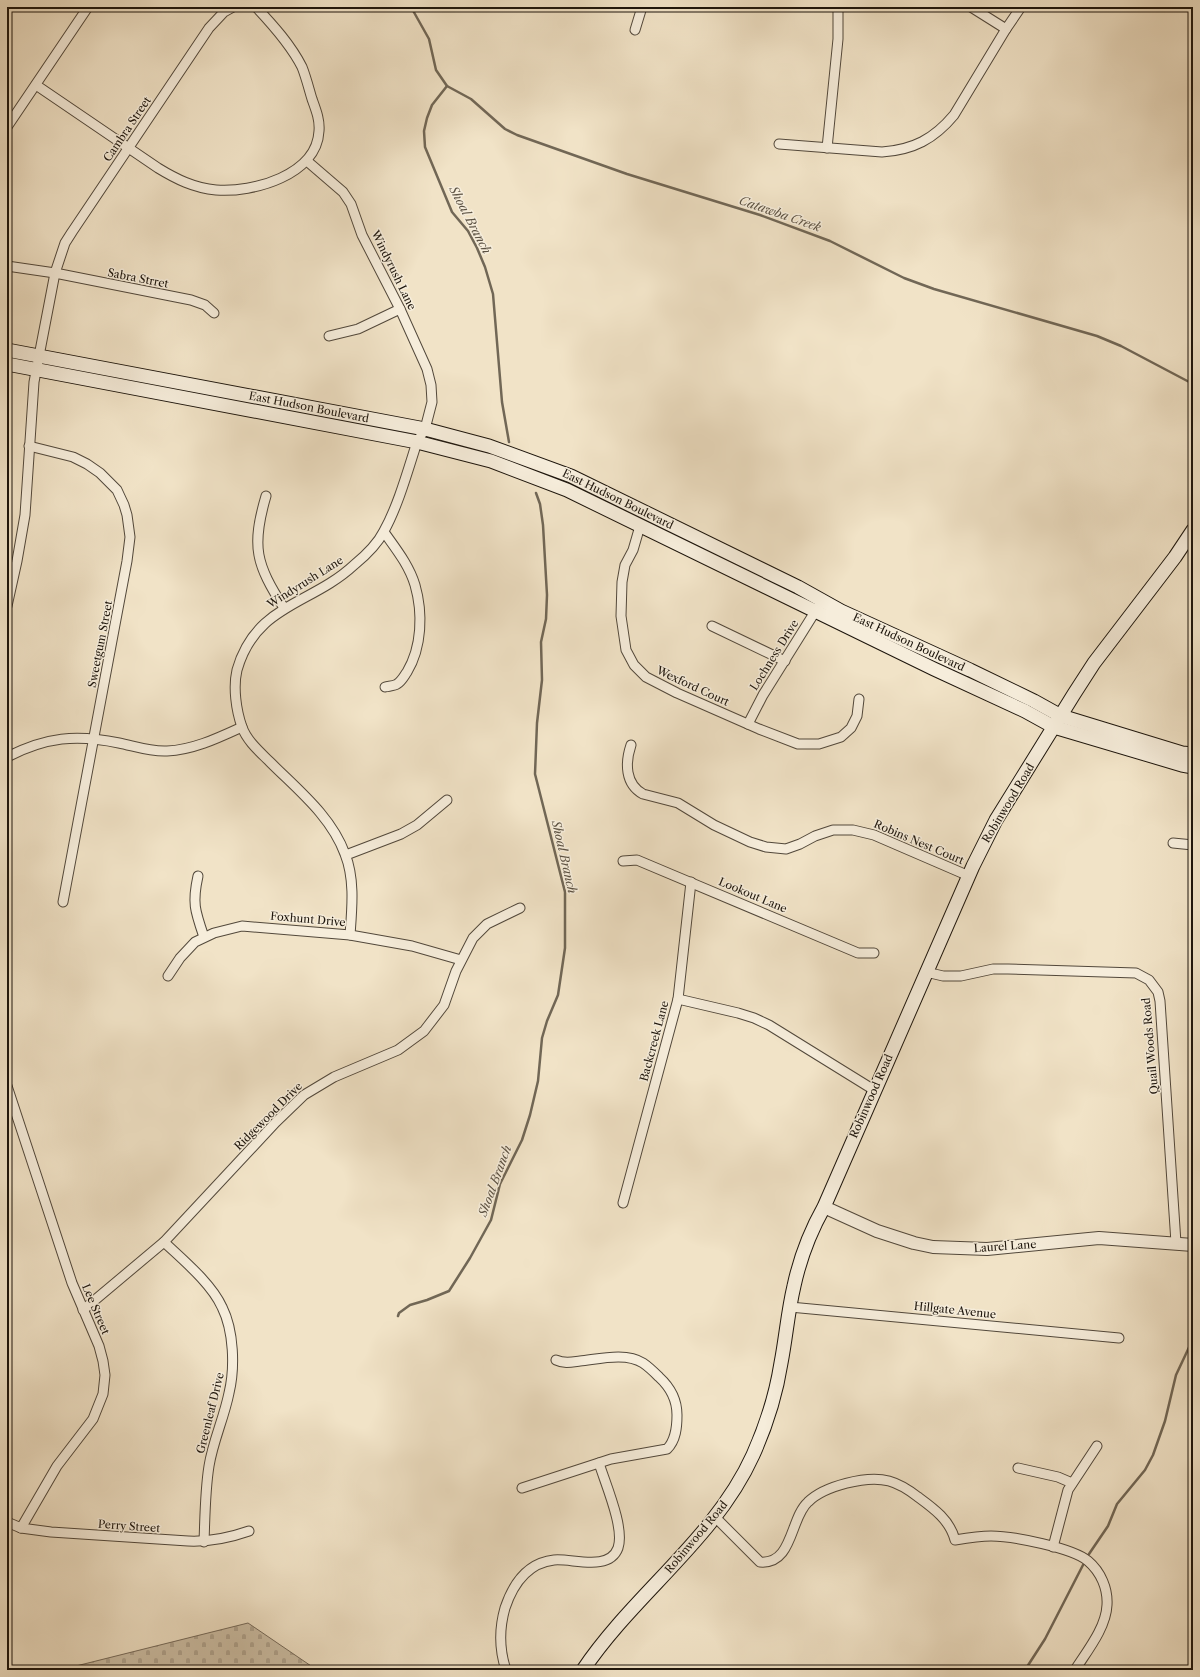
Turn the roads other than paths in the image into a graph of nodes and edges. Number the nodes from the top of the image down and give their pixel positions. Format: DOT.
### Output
graph roads {
  1 [pos="88,7"];
  2 [pos="233,7"];
  3 [pos="256,7"];
  4 [pos="642,7"];
  5 [pos="838,7"];
  6 [pos="971,7"];
  7 [pos="1021,7"];
  8 [pos="1006,29"];
  9 [pos="635,30"];
  10 [pos="36,85"];
  11 [pos="7,127"];
  12 [pos="779,144"];
  13 [pos="128,148"];
  14 [pos="827,148"];
  15 [pos="307,161"];
  16 [pos="7,266"];
  17 [pos="55,273"];
  18 [pos="400,309"];
  19 [pos="214,313"];
  20 [pos="329,336"];
  21 [pos="7,350"];
  22 [pos="39,356"];
  23 [pos="7,364"];
  24 [pos="36,369"];
  25 [pos="425,429"];
  26 [pos="418,442"];
  27 [pos="29,446"];
  28 [pos="266,496"];
  29 [pos="650,514"];
  30 [pos="640,526"];
  31 [pos="1193,530"];
  32 [pos="384,532"];
  33 [pos="818,605"];
  34 [pos="7,606"];
  35 [pos="284,608"];
  36 [pos="712,626"];
  37 [pos="785,661"];
  38 [pos="385,687"];
  39 [pos="859,699"];
  40 [pos="1061,716"];
  41 [pos="748,724"];
  42 [pos="242,727"];
  43 [pos="1054,728"];
  44 [pos="94,738"];
  45 [pos="631,745"];
  46 [pos="1193,754"];
  47 [pos="7,757"];
  48 [pos="1193,767"];
  49 [pos="447,800"];
  50 [pos="1174,843"];
  51 [pos="1193,845"];
  52 [pos="346,854"];
  53 [pos="623,861"];
  54 [pos="198,876"];
  55 [pos="969,876"];
  56 [pos="691,882"];
  57 [pos="63,902"];
  58 [pos="520,908"];
  59 [pos="350,935"];
  60 [pos="204,937"];
  61 [pos="874,953"];
  62 [pos="461,960"];
  63 [pos="926,972"];
  64 [pos="168,976"];
  65 [pos="678,999"];
  66 [pos="7,1086"];
  67 [pos="874,1090"];
  68 [pos="623,1203"];
  69 [pos="824,1207"];
  70 [pos="164,1242"];
  71 [pos="1176,1243"];
  72 [pos="1193,1245"];
  73 [pos="790,1306"];
  74 [pos="83,1310"];
  75 [pos="1119,1338"];
  76 [pos="556,1360"];
  77 [pos="1097,1446"];
  78 [pos="599,1463"];
  79 [pos="1018,1468"];
  80 [pos="1072,1483"];
  81 [pos="522,1488"];
  82 [pos="714,1518"];
  83 [pos="7,1522"];
  84 [pos="21,1528"];
  85 [pos="249,1531"];
  86 [pos="204,1542"];
  87 [pos="1053,1547"];
  88 [pos="506,1670"];
  89 [pos="583,1670"];
  90 [pos="1075,1670"];
  1 -- 10 [label="street"];
  2 -- 13 [label="street, Cambra Street"];
  3 -- 15 [label="street"];
  4 -- 9 [label="street"];
  5 -- 14 [label="street"];
  6 -- 8 [label="street"];
  7 -- 8 [label="street"];
  8 -- 14 [label="street"];
  10 -- 11 [label="street"];
  10 -- 13 [label="street"];
  12 -- 14 [label="street"];
  13 -- 15 [label="street"];
  13 -- 17 [label="street, Cambra Street"];
  15 -- 18 [label="street, Windyrush Lane"];
  16 -- 17 [label="street, Sabra Strret"];
  17 -- 19 [label="street, Sabra Strret"];
  17 -- 22 [label="street, Cambra Street"];
  18 -- 20 [label="street"];
  18 -- 25 [label="street, Windyrush Lane"];
  21 -- 22 [label="main road, East Hudson Boulevard"];
  22 -- 24 [label="street, Cambra Street"];
  22 -- 25 [label="main road, East Hudson Boulevard"];
  23 -- 24 [label="main road, East Hudson Boulevard"];
  24 -- 26 [label="main road, East Hudson Boulevard"];
  24 -- 27 [label="street, Cambra Street"];
  25 -- 26 [label="street, Windyrush Lane"];
  25 -- 29 [label="main road, East Hudson Boulevard"];
  26 -- 30 [label="main road, East Hudson Boulevard"];
  26 -- 32 [label="street, Windyrush Lane"];
  27 -- 34 [label="street, Cambra Street"];
  27 -- 44 [label="street, Sweetgum Street"];
  28 -- 35 [label="street"];
  29 -- 30 [label="main road"];
  29 -- 33 [label="main road, East Hudson Boulevard"];
  30 -- 33 [label="main road, East Hudson Boulevard"];
  30 -- 41 [label="street, Wexford Court"];
  31 -- 40 [label="main road, Robinwood Road"];
  32 -- 35 [label="street, Windyrush Lane"];
  32 -- 38 [label="street"];
  33 -- 37 [label="street, Lochness Drive"];
  33 -- 40 [label="main road, East Hudson Boulevard"];
  33 -- 43 [label="main road, East Hudson Boulevard"];
  35 -- 42 [label="street, Windyrush Lane"];
  36 -- 37 [label="street"];
  37 -- 41 [label="street, Lochness Drive"];
  39 -- 41 [label="street, Wexford Court"];
  40 -- 43 [label="main road, Robinwood Road"];
  40 -- 46 [label="main road, East Hudson Boulevard"];
  42 -- 44 [label="street"];
  42 -- 52 [label="street, Windyrush Lane"];
  43 -- 48 [label="main road, East Hudson Boulevard"];
  43 -- 55 [label="main road, Robinwood Road"];
  44 -- 47 [label="street"];
  44 -- 57 [label="street, Sweetgum Street"];
  45 -- 55 [label="street, Robins Nest Court"];
  49 -- 52 [label="street"];
  50 -- 51 [label="street"];
  52 -- 59 [label="street, Windyrush Lane"];
  53 -- 56 [label="street, Lookout Lane"];
  54 -- 60 [label="street"];
  55 -- 63 [label="main road, Robinwood Road"];
  56 -- 61 [label="street, Lookout Lane"];
  56 -- 65 [label="street, Backcreek Lane"];
  58 -- 62 [label="street, Ridgewood Drive"];
  59 -- 60 [label="street, Foxhunt Drive"];
  59 -- 62 [label="street, Foxhunt Drive"];
  60 -- 64 [label="street, Foxhunt Drive"];
  62 -- 70 [label="street, Ridgewood Drive"];
  63 -- 67 [label="main road, Robinwood Road"];
  63 -- 71 [label="street, Quail Woods Road"];
  65 -- 67 [label="street"];
  65 -- 68 [label="street, Backcreek Lane"];
  66 -- 74 [label="street, Lee Street"];
  67 -- 69 [label="main road, Robinwood Road"];
  69 -- 71 [label="street, Laurel Lane"];
  69 -- 73 [label="main road, Robinwood Road"];
  70 -- 74 [label="street, Ridgewood Drive"];
  70 -- 86 [label="street, Greenleaf Drive"];
  71 -- 72 [label="street, Laurel Lane"];
  73 -- 75 [label="street, Hillgate Avenue"];
  73 -- 82 [label="main road, Robinwood Road"];
  74 -- 84 [label="street, Lee Street"];
  76 -- 78 [label="street"];
  77 -- 80 [label="street"];
  78 -- 81 [label="street"];
  78 -- 88 [label="street"];
  79 -- 80 [label="street"];
  80 -- 87 [label="street"];
  82 -- 87 [label="street"];
  82 -- 89 [label="main road, Robinwood Road"];
  83 -- 84 [label="street, Perry Street"];
  84 -- 86 [label="street, Perry Street"];
  85 -- 86 [label="street, Perry Street"];
  87 -- 90 [label="street"];
}
